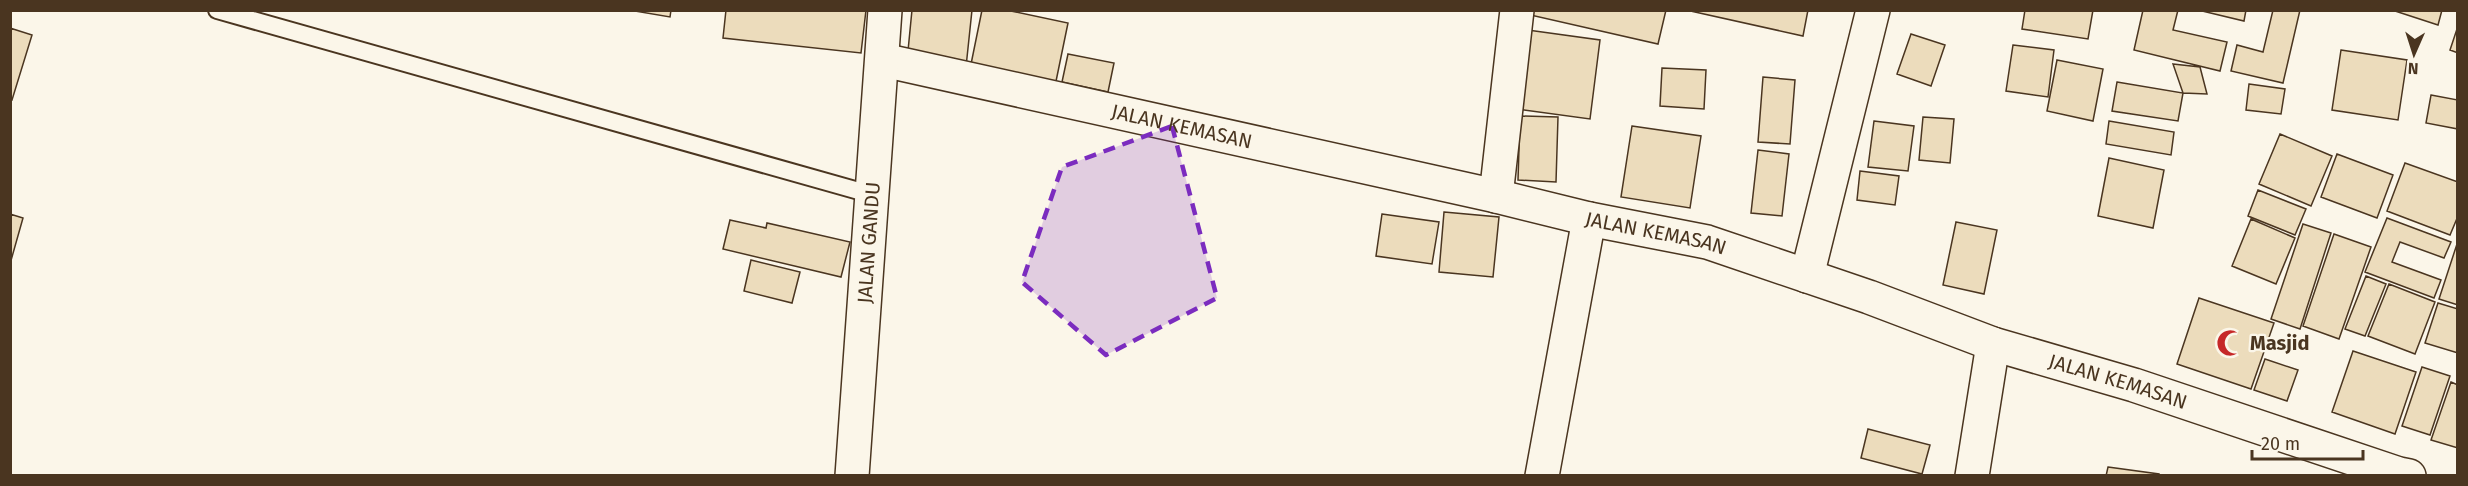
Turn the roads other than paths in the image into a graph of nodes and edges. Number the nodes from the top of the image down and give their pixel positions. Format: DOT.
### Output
graph roads {
  1 [pos="217,10"];
  2 [pos="885,10"];
  3 [pos="1518,10"];
  4 [pos="1873,10"];
  5 [pos="883,60"];
  6 [pos="873,195"];
  7 [pos="1496,196"];
  8 [pos="1589,219"];
  9 [pos="1808,276"];
  10 [pos="1993,344"];
  11 [pos="2402,475"];
  12 [pos="852,476"];
  13 [pos="1542,476"];
  14 [pos="1972,476"];
  1 -- 6 [label="lane"];
  2 -- 5 [label="street, JALAN GANDU"];
  3 -- 7 [label="street"];
  4 -- 9 [label="street"];
  5 -- 6 [label="street, JALAN GANDU"];
  5 -- 7 [label="street, JALAN KEMASAN"];
  6 -- 12 [label="street, JALAN GANDU"];
  7 -- 8 [label="street, JALAN KEMASAN"];
  8 -- 9 [label="street, JALAN KEMASAN"];
  8 -- 13 [label="street"];
  9 -- 10 [label="street, JALAN KEMASAN"];
  10 -- 11 [label="street, JALAN KEMASAN"];
  10 -- 14 [label="street"];
}
